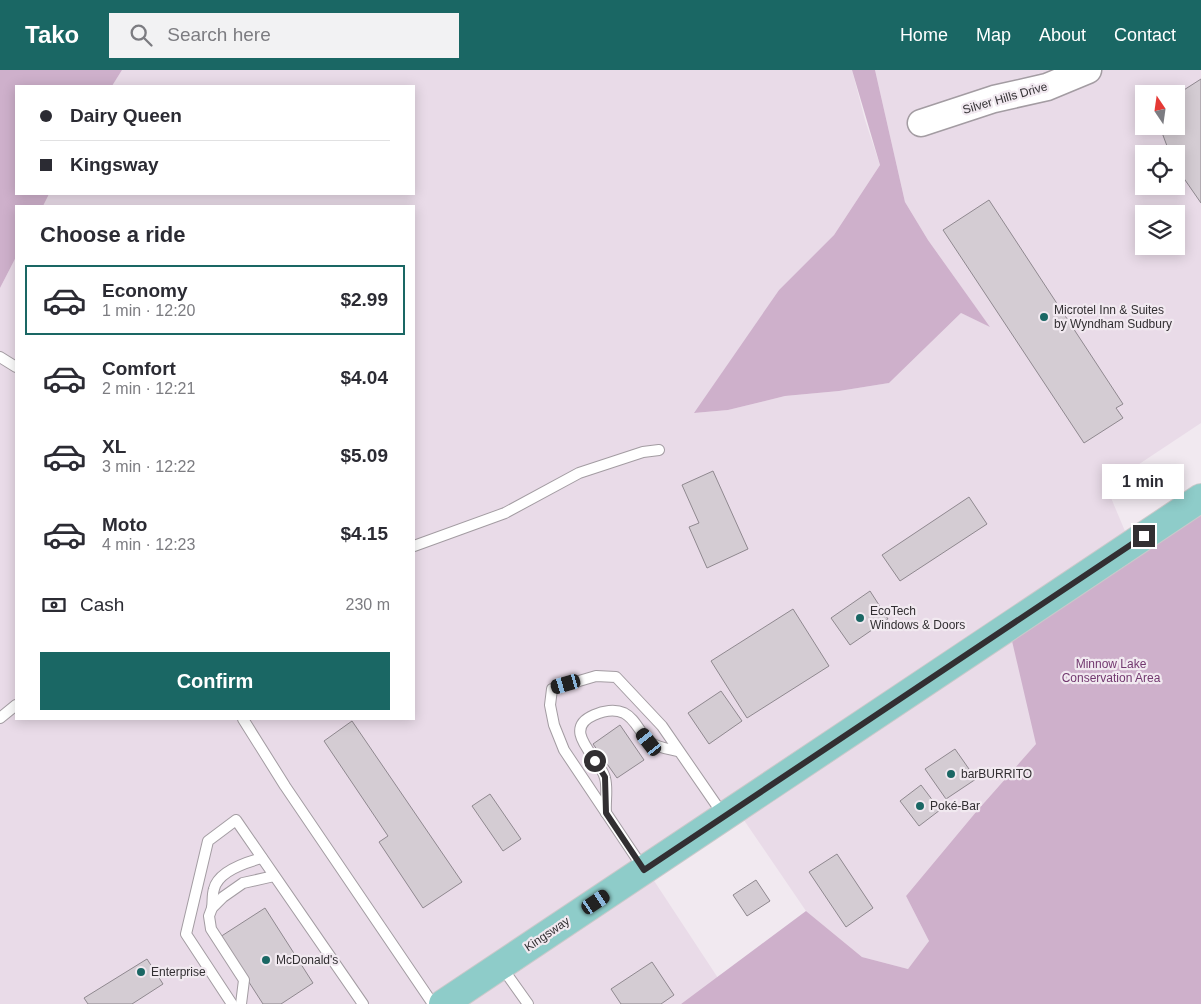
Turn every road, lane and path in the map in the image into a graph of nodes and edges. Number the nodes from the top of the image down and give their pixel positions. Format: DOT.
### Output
graph roads {
  1 [pos="1088,70"];
  2 [pos="921,123"];
  3 [pos="0,357"];
  4 [pos="15,365"];
  5 [pos="659,450"];
  6 [pos="1201,498"];
  7 [pos="415,546"];
  8 [pos="15,706"];
  9 [pos="0,718"];
  10 [pos="244,720"];
  11 [pos="678,751"];
  12 [pos="606,813"];
  13 [pos="724,816"];
  14 [pos="262,858"];
  15 [pos="644,870"];
  16 [pos="274,876"];
  17 [pos="212,908"];
  18 [pos="500,966"];
  19 [pos="232,1004"];
  20 [pos="241,1004"];
  21 [pos="363,1004"];
  22 [pos="433,1004"];
  23 [pos="443,1004"];
  24 [pos="528,1004"];
  1 -- 2 [label="street, Silver Hills Drive"];
  3 -- 4 [label="lane"];
  5 -- 7 [label="lane"];
  6 -- 13 [label="main road, Kingsway"];
  8 -- 9 [label="lane"];
  10 -- 22 [label="lane"];
  11 -- 12 [label="lane"];
  11 -- 12 [label="lane"];
  11 -- 13 [label="lane"];
  12 -- 15 [label="lane"];
  13 -- 15 [label="main road, Kingsway"];
  14 -- 16 [label="lane"];
  14 -- 17 [label="lane"];
  14 -- 19 [label="lane"];
  15 -- 18 [label="main road, Kingsway"];
  16 -- 17 [label="lane"];
  16 -- 21 [label="lane"];
  17 -- 20 [label="lane"];
  18 -- 23 [label="main road, Kingsway"];
  18 -- 24 [label="lane"];
}
